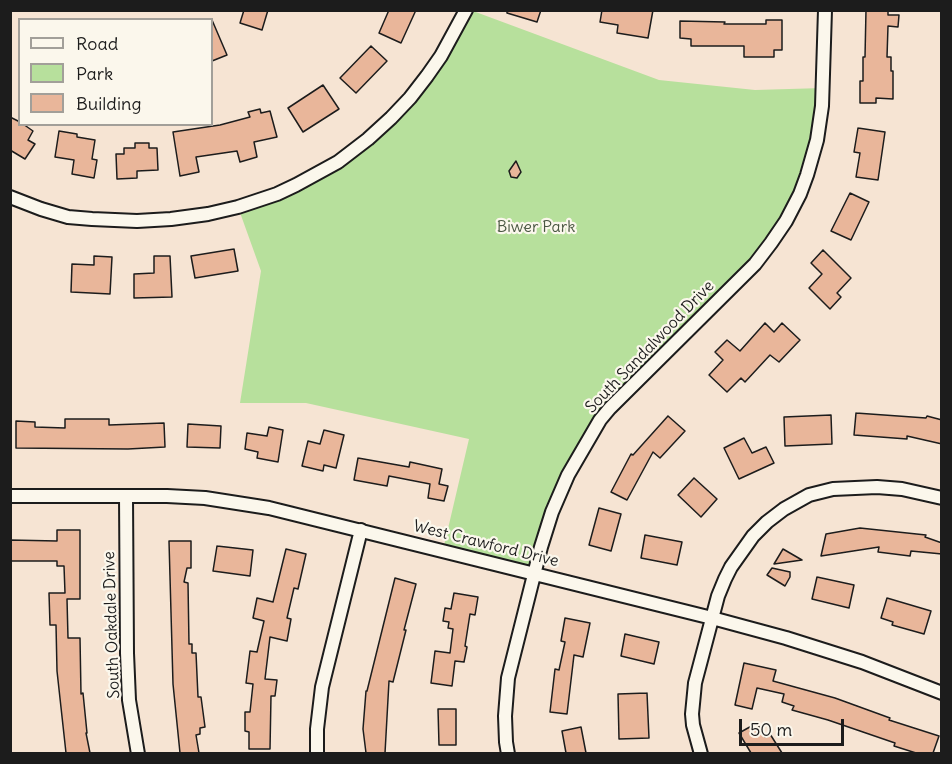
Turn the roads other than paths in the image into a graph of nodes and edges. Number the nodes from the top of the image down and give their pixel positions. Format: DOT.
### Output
graph roads {
  1 [pos="466,10"];
  2 [pos="825,10"];
  3 [pos="10,197"];
  4 [pos="10,496"];
  5 [pos="126,496"];
  6 [pos="942,498"];
  7 [pos="361,530"];
  8 [pos="534,573"];
  9 [pos="712,618"];
  10 [pos="942,693"];
  11 [pos="138,753"];
  12 [pos="317,753"];
  13 [pos="508,753"];
  14 [pos="701,753"];
  1 -- 3 [label="street"];
  2 -- 8 [label="street, South Sandalwood Drive"];
  4 -- 5 [label="street, West Crawford Drive"];
  5 -- 7 [label="street, West Crawford Drive"];
  5 -- 11 [label="street, South Oakdale Drive"];
  6 -- 9 [label="street"];
  7 -- 8 [label="street, West Crawford Drive"];
  7 -- 12 [label="street"];
  8 -- 9 [label="street, West Crawford Drive"];
  8 -- 13 [label="street, South Sandalwood Drive"];
  9 -- 10 [label="street, West Crawford Drive"];
  9 -- 14 [label="street"];
}
